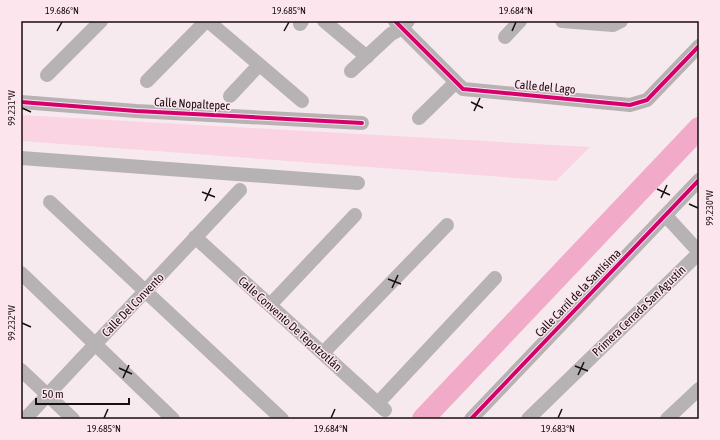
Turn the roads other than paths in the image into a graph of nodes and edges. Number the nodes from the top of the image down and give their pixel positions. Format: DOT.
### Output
graph roads {
  1 [pos="101,21"];
  2 [pos="207,21"];
  3 [pos="324,21"];
  4 [pos="520,21"];
  5 [pos="562,21"];
  6 [pos="621,21"];
  7 [pos="401,23"];
  8 [pos="505,37"];
  9 [pos="699,46"];
  10 [pos="367,57"];
  11 [pos="259,65"];
  12 [pos="352,71"];
  13 [pos="48,75"];
  14 [pos="147,81"];
  15 [pos="456,82"];
  16 [pos="230,96"];
  17 [pos="302,101"];
  18 [pos="21,102"];
  19 [pos="419,118"];
  20 [pos="362,123"];
  21 [pos="21,158"];
  22 [pos="699,180"];
  23 [pos="358,183"];
  24 [pos="240,190"];
  25 [pos="50,202"];
  26 [pos="355,215"];
  27 [pos="666,216"];
  28 [pos="447,225"];
  29 [pos="196,237"];
  30 [pos="699,253"];
  31 [pos="21,273"];
  32 [pos="495,278"];
  33 [pos="147,291"];
  34 [pos="270,306"];
  35 [pos="95,344"];
  36 [pos="323,353"];
  37 [pos="21,370"];
  38 [pos="699,389"];
  39 [pos="47,395"];
  40 [pos="25,419"];
  41 [pos="73,419"];
  42 [pos="173,419"];
  43 [pos="282,419"];
  44 [pos="471,419"];
  45 [pos="528,419"];
  46 [pos="667,419"];
  1 -- 13 [label="street"];
  2 -- 11 [label="street"];
  2 -- 14 [label="street"];
  3 -- 10 [label="street"];
  4 -- 8 [label="street"];
  5 -- 6 [label="street"];
  7 -- 10 [label="street"];
  7 -- 15 [label="street, Calle del Lago"];
  9 -- 15 [label="street, Calle del Lago"];
  10 -- 12 [label="street"];
  11 -- 16 [label="street"];
  11 -- 17 [label="street"];
  15 -- 19 [label="street"];
  18 -- 20 [label="street, Calle Nopaltepec"];
  21 -- 23 [label="street"];
  22 -- 27 [label="street, Calle Carril de la Santísima"];
  24 -- 29 [label="street, Calle Del Convento"];
  25 -- 33 [label="street"];
  26 -- 34 [label="street"];
  27 -- 30 [label="street"];
  27 -- 44 [label="street, Calle Carril de la Santísima"];
  28 -- 36 [label="street"];
  29 -- 33 [label="street, Calle Del Convento"];
  29 -- 34 [label="street, Calle Convento De Tepotzotlán"];
  30 -- 45 [label="street, Primera Cerrada San Agustín"];
  31 -- 35 [label="street"];
  32 -- 36 [label="street, Calle Convento De Tepotzotlán"];
  33 -- 35 [label="street, Calle Del Convento"];
  33 -- 43 [label="street"];
  34 -- 36 [label="street, Calle Convento De Tepotzotlán"];
  35 -- 39 [label="street, Calle Del Convento"];
  35 -- 42 [label="street"];
  37 -- 39 [label="street"];
  38 -- 46 [label="street"];
  39 -- 40 [label="street, Calle Del Convento"];
  39 -- 41 [label="street"];
}
